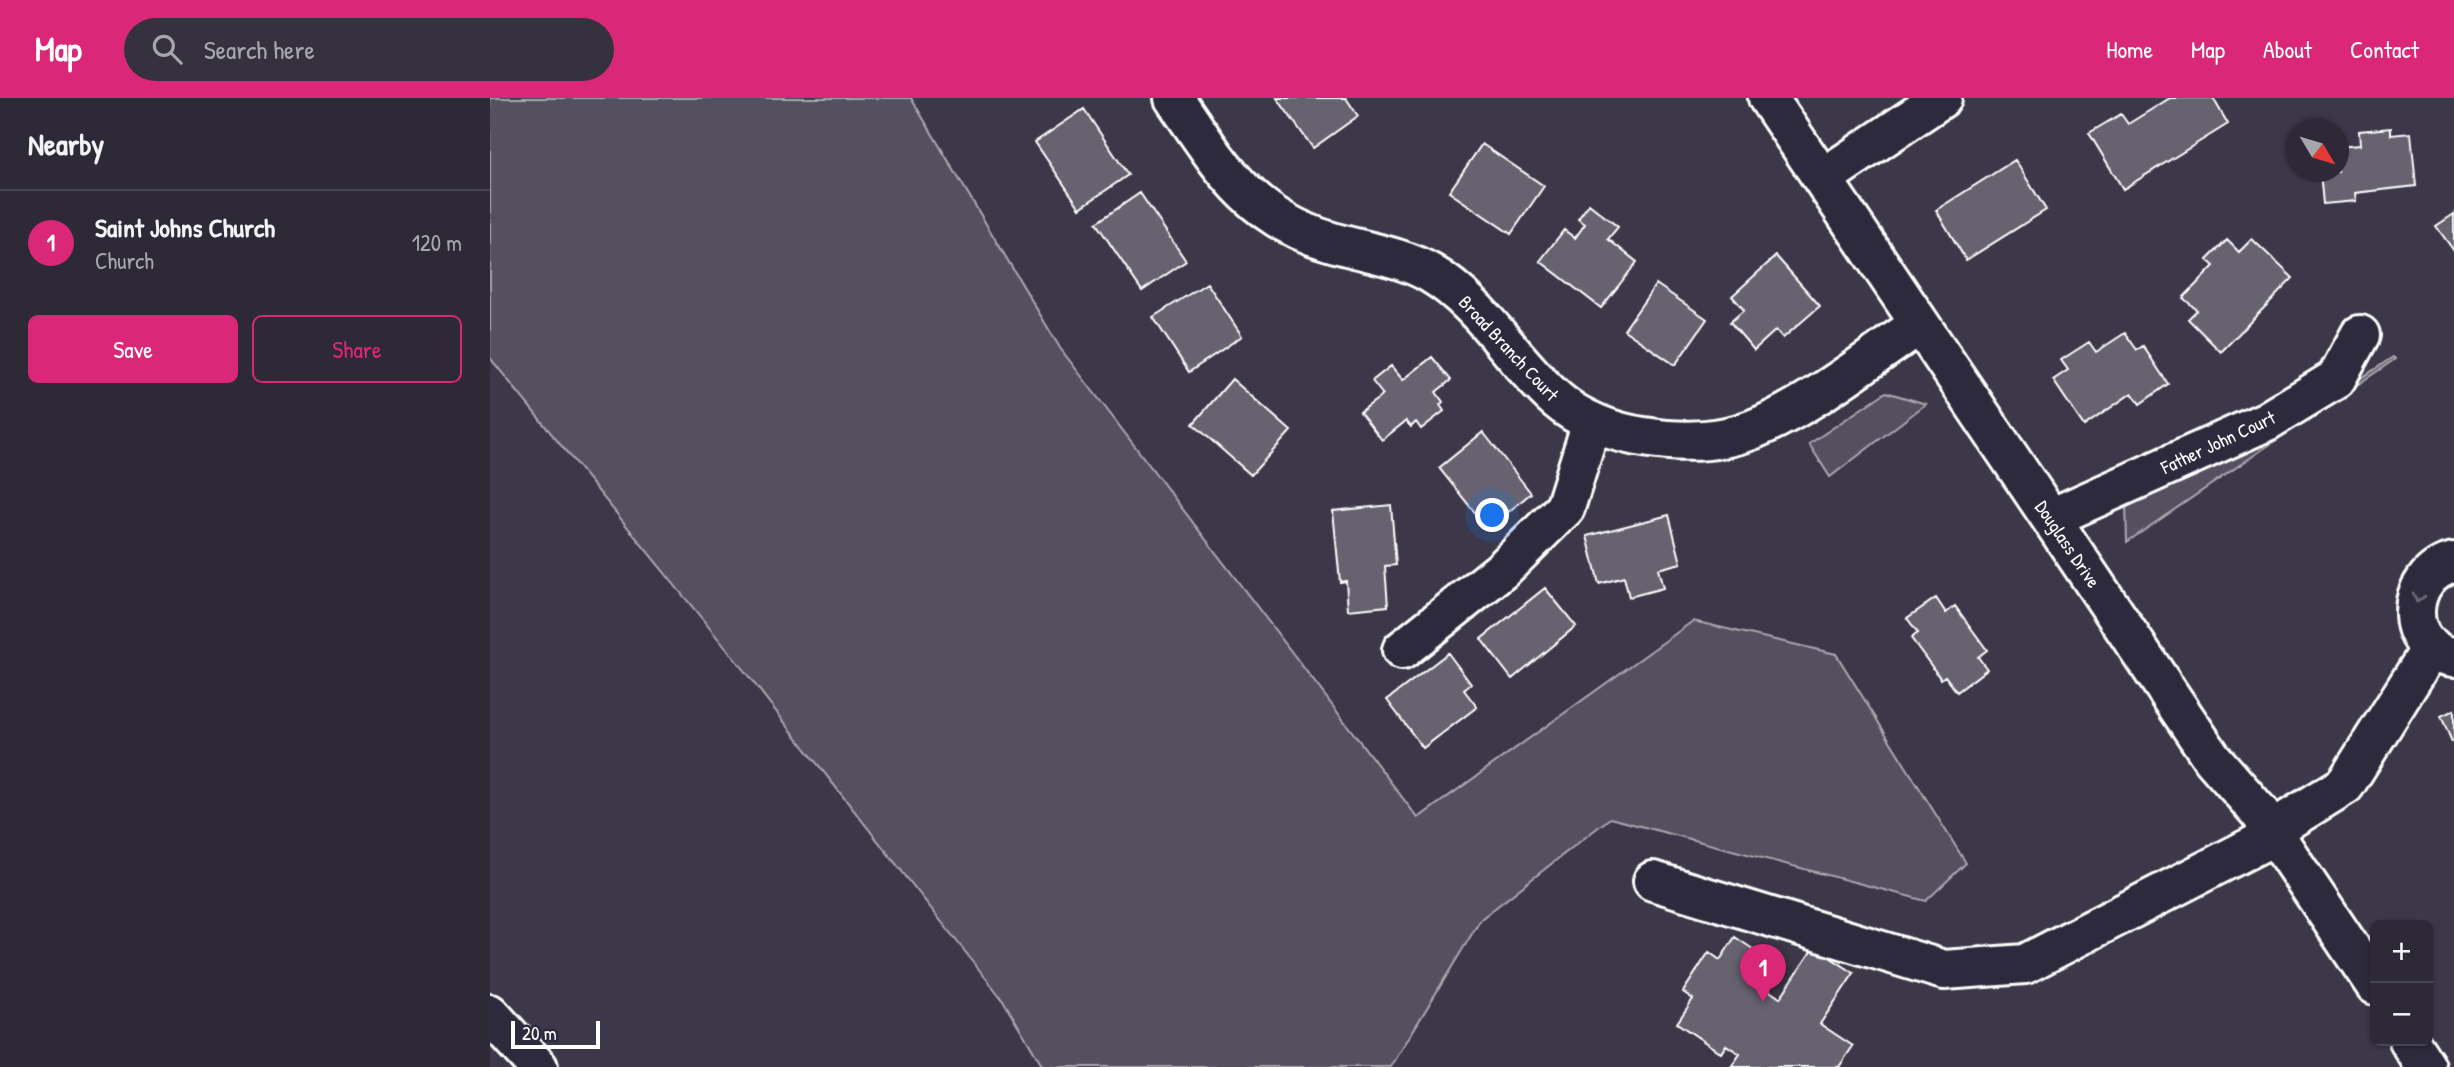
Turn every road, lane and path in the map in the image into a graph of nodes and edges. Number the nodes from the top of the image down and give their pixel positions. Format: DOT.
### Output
graph roads {
  1 [pos="1174,98"];
  2 [pos="1768,98"];
  3 [pos="1942,98"];
  4 [pos="1823,178"];
  5 [pos="1920,324"];
  6 [pos="2361,335"];
  7 [pos="1592,422"];
  8 [pos="2050,518"];
  9 [pos="2454,562"];
  10 [pos="1402,650"];
  11 [pos="2443,652"];
  12 [pos="2273,832"];
  13 [pos="1653,881"];
  14 [pos="2374,983"];
  15 [pos="490,1014"];
  16 [pos="2412,1046"];
  17 [pos="538,1067"];
  18 [pos="2426,1067"];
  1 -- 7 [label="street, Broad Branch Court"];
  2 -- 4 [label="street, Douglass Drive"];
  3 -- 4 [label="street"];
  4 -- 5 [label="street, Douglass Drive"];
  5 -- 7 [label="street, Broad Branch Court"];
  5 -- 8 [label="street, Douglass Drive"];
  6 -- 8 [label="street, Father John Court"];
  7 -- 10 [label="street"];
  8 -- 12 [label="street, Douglass Drive"];
  9 -- 11 [label="street, one-way"];
  11 -- 12 [label="street"];
  12 -- 13 [label="street"];
  12 -- 14 [label="street, Douglass Drive"];
  15 -- 17 [label="street"];
  16 -- 18 [label="street"];
}
